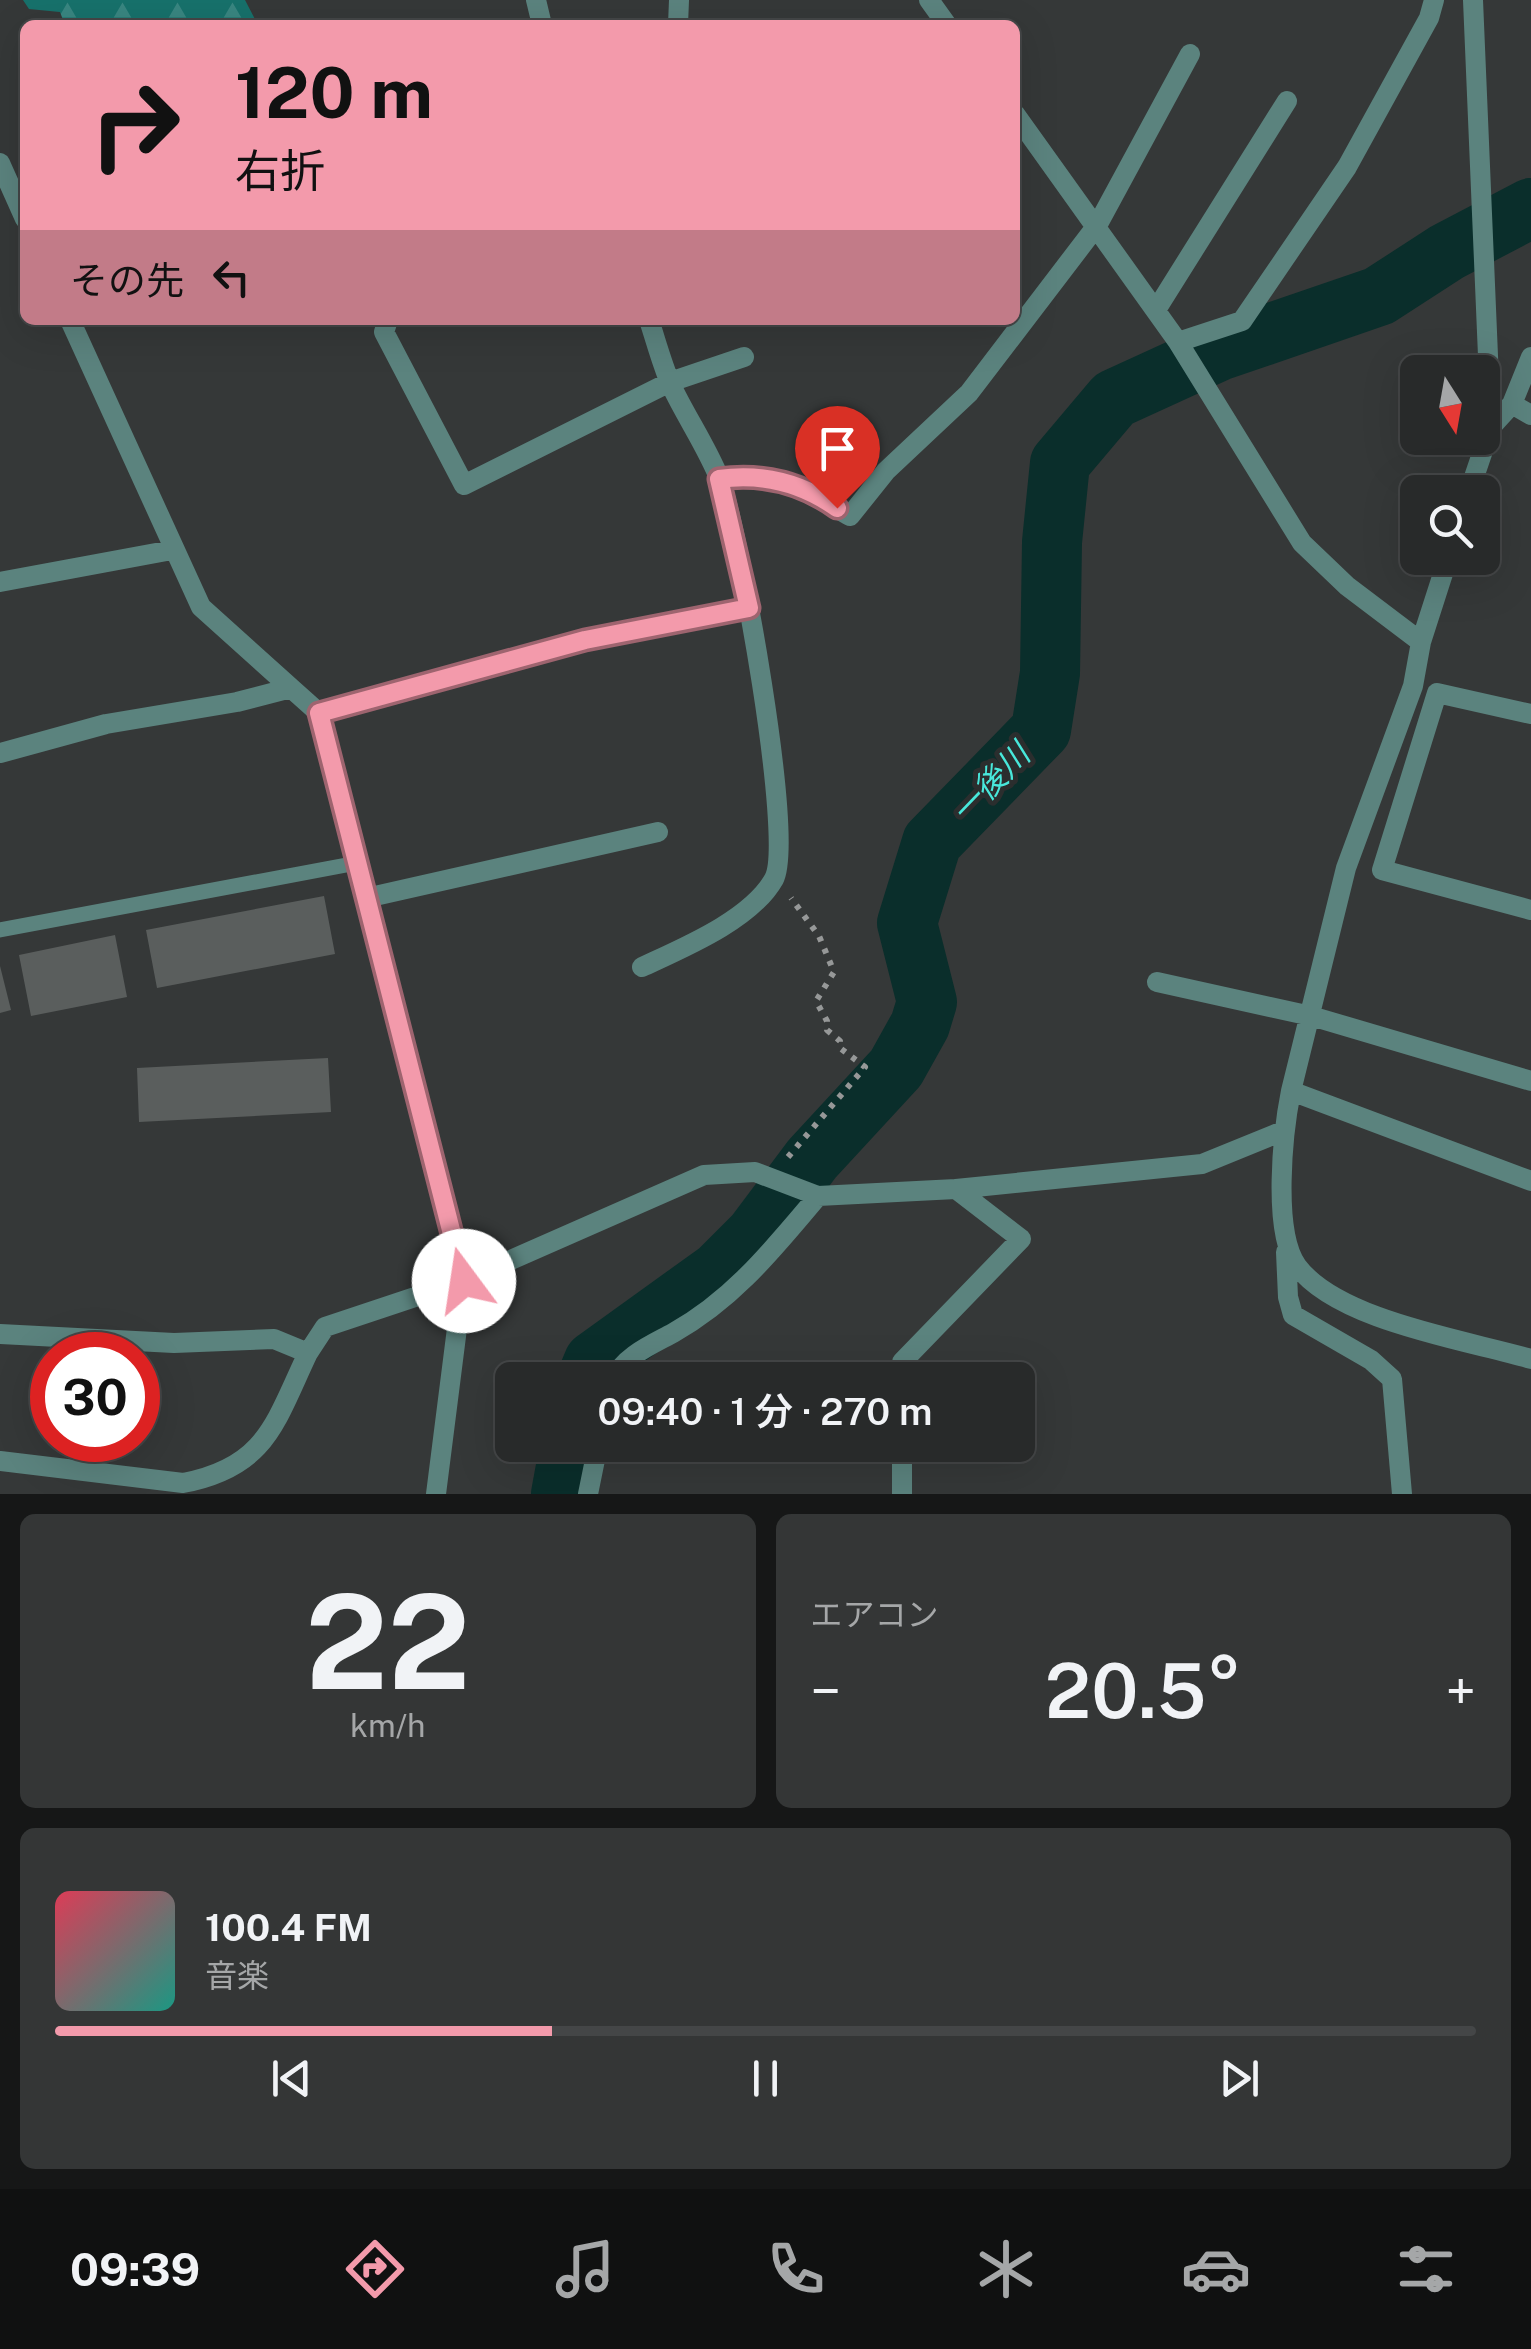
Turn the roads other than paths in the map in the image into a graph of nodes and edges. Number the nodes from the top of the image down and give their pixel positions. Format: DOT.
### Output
graph roads {
  1 [pos="928,0"];
  2 [pos="1434,0"];
  3 [pos="1474,0"];
  4 [pos="944,20"];
  5 [pos="1190,54"];
  6 [pos="1287,102"];
  7 [pos="1020,121"];
  8 [pos="0,163"];
  9 [pos="20,208"];
  10 [pos="1098,224"];
  11 [pos="1156,310"];
  12 [pos="72,325"];
  13 [pos="386,325"];
  14 [pos="651,325"];
  15 [pos="1179,344"];
  16 [pos="1488,355"];
  17 [pos="1531,356"];
  18 [pos="744,358"];
  19 [pos="670,382"];
  20 [pos="1522,410"];
  21 [pos="1500,422"];
  22 [pos="719,479"];
  23 [pos="172,550"];
  24 [pos="1442,575"];
  25 [pos="0,582"];
  26 [pos="749,608"];
  27 [pos="1420,642"];
  28 [pos="1412,686"];
  29 [pos="291,688"];
  30 [pos="1438,693"];
  31 [pos="319,713"];
  32 [pos="1531,714"];
  33 [pos="0,753"];
  34 [pos="658,832"];
  35 [pos="357,862"];
  36 [pos="366,898"];
  37 [pos="1531,910"];
  38 [pos="0,930"];
  39 [pos="642,967"];
  40 [pos="1157,982"];
  41 [pos="1311,1016"];
  42 [pos="1531,1081"];
  43 [pos="1291,1090"];
  44 [pos="1283,1131"];
  45 [pos="1531,1181"];
  46 [pos="956,1189"];
  47 [pos="818,1196"];
  48 [pos="1286,1230"];
  49 [pos="464,1281"];
  50 [pos="0,1334"];
  51 [pos="308,1353"];
  52 [pos="1531,1359"];
  53 [pos="630,1362"];
  54 [pos="902,1362"];
  55 [pos="0,1461"];
  56 [pos="595,1462"];
  57 [pos="902,1462"];
  58 [pos="182,1488"];
  59 [pos="436,1494"];
  60 [pos="588,1494"];
  61 [pos="902,1494"];
  62 [pos="1402,1494"];
  1 -- 4 [label="street"];
  2 -- 15 [label="street"];
  3 -- 16 [label="street"];
  5 -- 10 [label="street"];
  6 -- 11 [label="street"];
  7 -- 10 [label="street"];
  8 -- 9 [label="street"];
  10 -- 11 [label="street"];
  10 -- 22 [label="street"];
  11 -- 15 [label="street"];
  12 -- 23 [label="street"];
  13 -- 19 [label="street"];
  14 -- 19 [label="street"];
  15 -- 27 [label="street"];
  17 -- 20 [label="street"];
  18 -- 19 [label="street"];
  19 -- 22 [label="street"];
  20 -- 21 [label="street"];
  22 -- 26 [label="street"];
  23 -- 25 [label="street"];
  23 -- 29 [label="street"];
  24 -- 27 [label="street"];
  26 -- 31 [label="street"];
  26 -- 39 [label="street"];
  27 -- 28 [label="street"];
  28 -- 30 [label="street"];
  28 -- 41 [label="street"];
  29 -- 31 [label="street"];
  29 -- 33 [label="street"];
  30 -- 32 [label="street"];
  30 -- 37 [label="street"];
  31 -- 35 [label="street"];
  34 -- 36 [label="street"];
  35 -- 36 [label="street"];
  35 -- 38 [label="lane"];
  36 -- 49 [label="street"];
  40 -- 41 [label="street"];
  41 -- 42 [label="street"];
  41 -- 43 [label="street"];
  43 -- 44 [label="street"];
  43 -- 45 [label="street"];
  44 -- 46 [label="street"];
  44 -- 48 [label="street"];
  46 -- 47 [label="street"];
  46 -- 54 [label="street"];
  47 -- 49 [label="street"];
  47 -- 53 [label="street"];
  48 -- 52 [label="street"];
  48 -- 62 [label="street"];
  49 -- 51 [label="street"];
  49 -- 59 [label="street"];
  50 -- 51 [label="street"];
  51 -- 58 [label="street"];
  55 -- 58 [label="street"];
  56 -- 60 [label="street"];
  57 -- 61 [label="street"];
}
